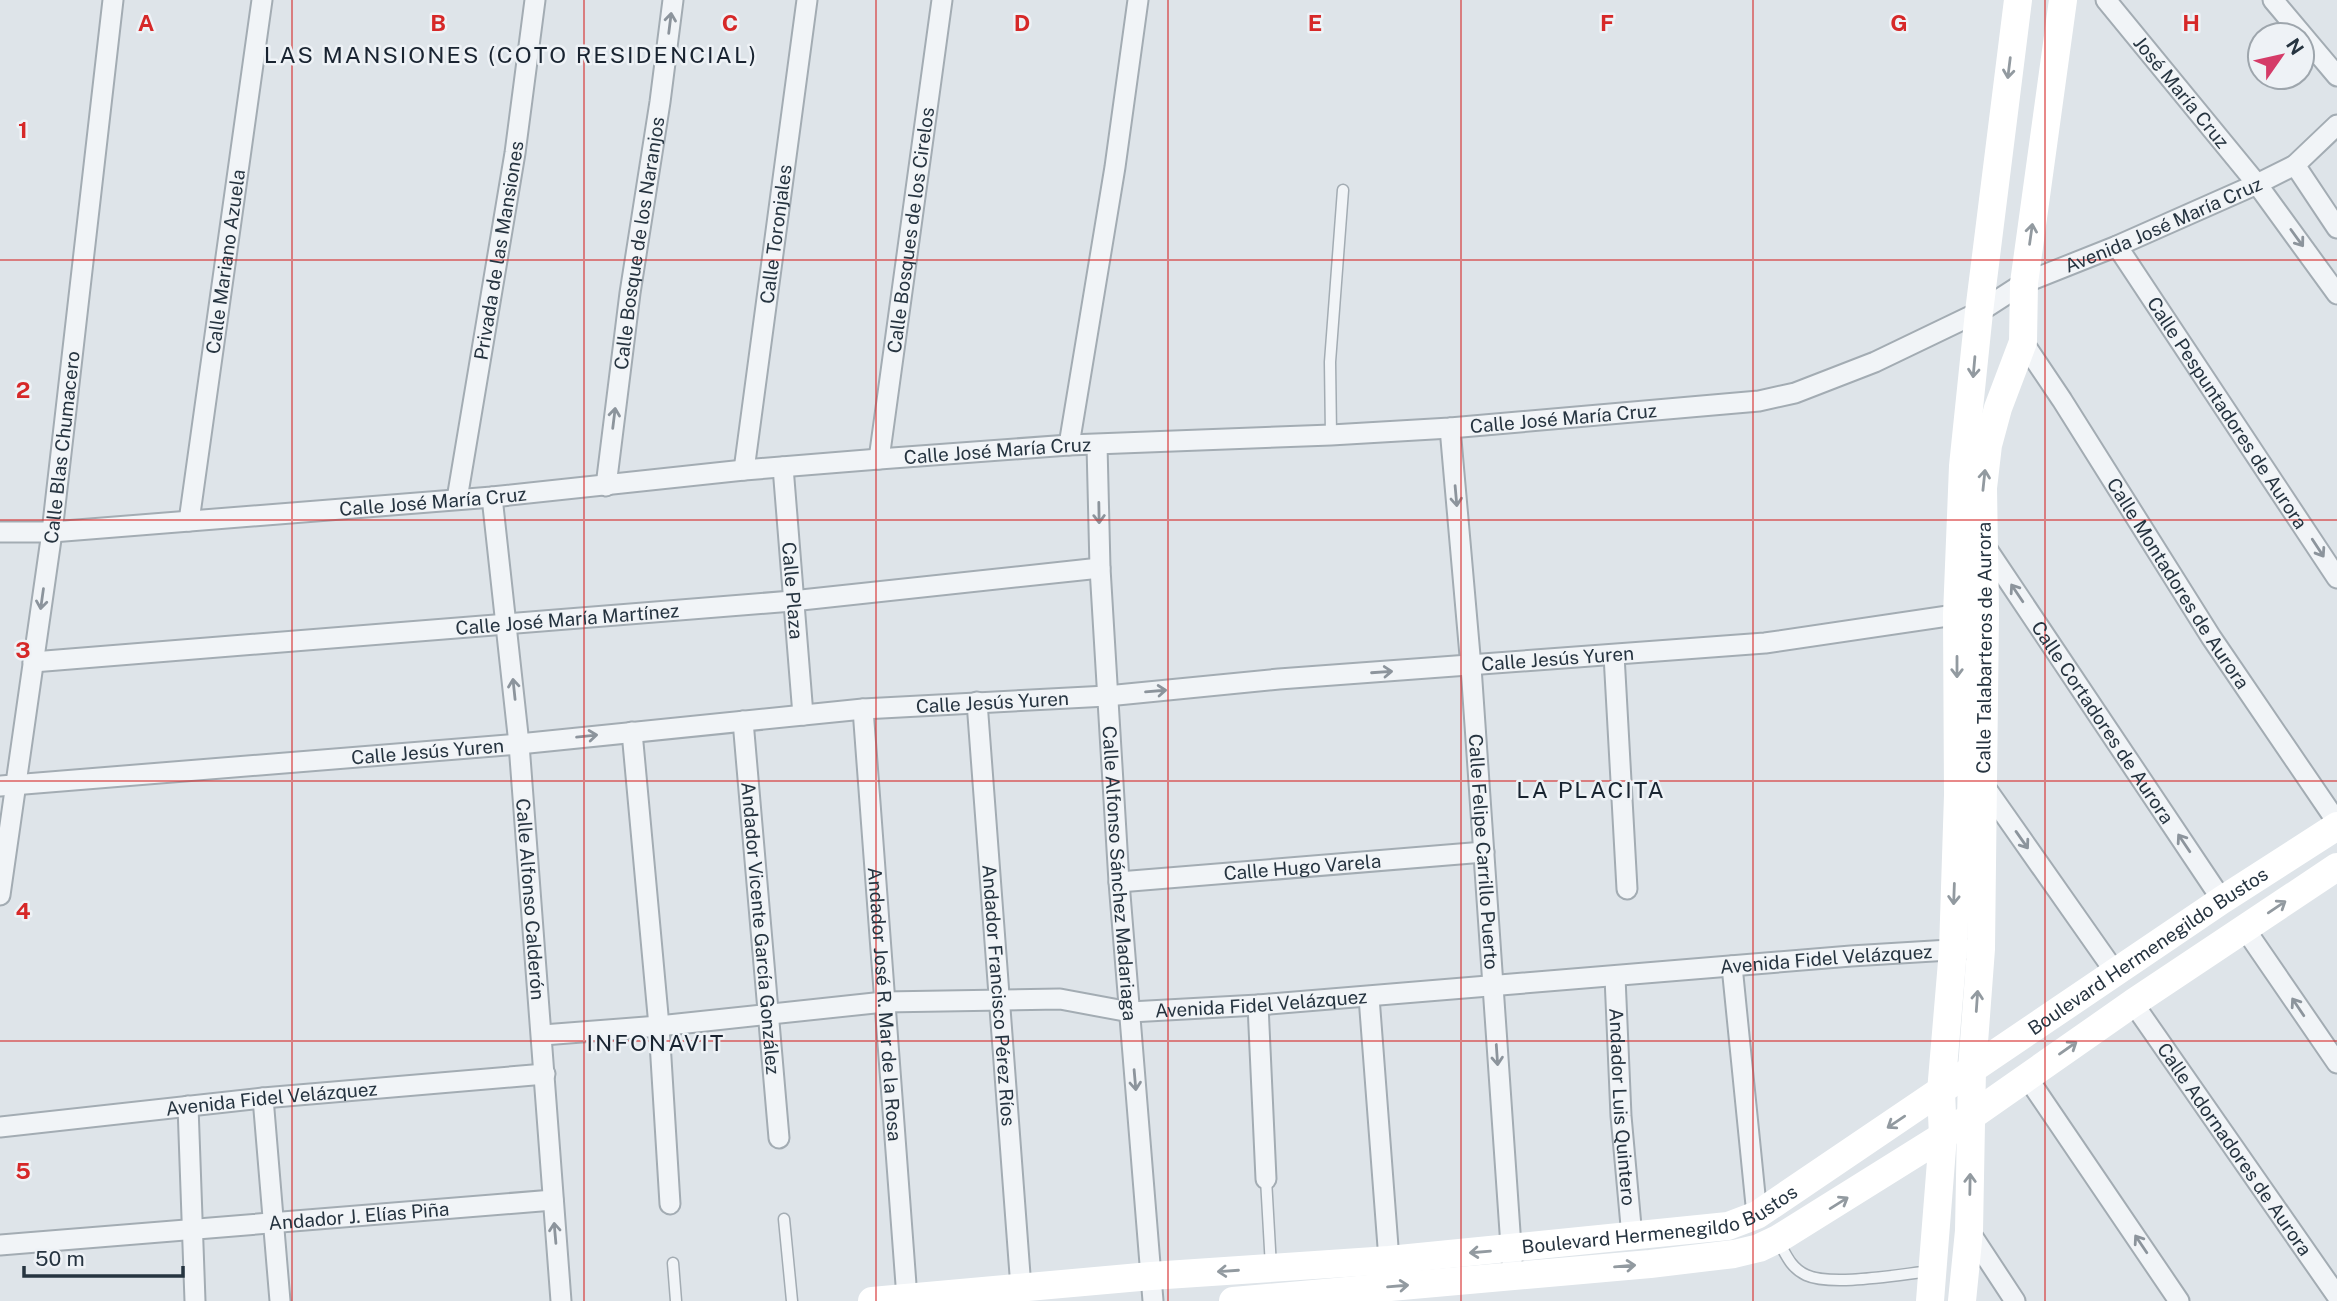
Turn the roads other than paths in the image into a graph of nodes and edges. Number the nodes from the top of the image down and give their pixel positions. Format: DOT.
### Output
graph roads {
  1 [pos="113,0"];
  2 [pos="262,0"];
  3 [pos="535,0"];
  4 [pos="673,0"];
  5 [pos="807,0"];
  6 [pos="942,0"];
  7 [pos="1138,0"];
  8 [pos="2018,0"];
  9 [pos="2063,0"];
  10 [pos="2106,0"];
  11 [pos="2273,0"];
  12 [pos="2337,76"];
  13 [pos="2337,125"];
  14 [pos="2295,165"];
  15 [pos="2257,184"];
  16 [pos="1343,190"];
  17 [pos="2337,228"];
  18 [pos="2117,246"];
  19 [pos="2024,283"];
  20 [pos="2337,293"];
  21 [pos="1979,312"];
  22 [pos="2023,342"];
  23 [pos="1450,428"];
  24 [pos="1331,435"];
  25 [pos="1069,444"];
  26 [pos="1097,445"];
  27 [pos="879,459"];
  28 [pos="783,467"];
  29 [pos="744,470"];
  30 [pos="606,486"];
  31 [pos="492,497"];
  32 [pos="457,499"];
  33 [pos="189,522"];
  34 [pos="0,532"];
  35 [pos="52,532"];
  36 [pos="1984,544"];
  37 [pos="1100,568"];
  38 [pos="2337,578"];
  39 [pos="792,601"];
  40 [pos="1985,611"];
  41 [pos="1957,615"];
  42 [pos="507,625"];
  43 [pos="1614,655"];
  44 [pos="33,662"];
  45 [pos="1471,667"];
  46 [pos="1107,696"];
  47 [pos="977,702"];
  48 [pos="863,709"];
  49 [pos="803,715"];
  50 [pos="743,720"];
  51 [pos="632,732"];
  52 [pos="519,744"];
  53 [pos="1983,784"];
  54 [pos="8,785"];
  55 [pos="2337,824"];
  56 [pos="1484,852"];
  57 [pos="2337,867"];
  58 [pos="1119,882"];
  59 [pos="1627,889"];
  60 [pos="0,895"];
  61 [pos="2222,900"];
  62 [pos="2245,929"];
  63 [pos="1980,949"];
  64 [pos="1952,950"];
  65 [pos="1732,966"];
  66 [pos="2115,972"];
  67 [pos="1615,977"];
  68 [pos="1493,986"];
  69 [pos="1368,997"];
  70 [pos="884,1002"];
  71 [pos="998,1002"];
  72 [pos="2133,1003"];
  73 [pos="1258,1005"];
  74 [pos="1130,1012"];
  75 [pos="767,1013"];
  76 [pos="659,1026"];
  77 [pos="543,1035"];
  78 [pos="2337,1063"];
  79 [pos="1972,1069"];
  80 [pos="545,1074"];
  81 [pos="2027,1077"];
  82 [pos="1941,1093"];
  83 [pos="263,1098"];
  84 [pos="188,1106"];
  85 [pos="1972,1115"];
  86 [pos="0,1127"];
  87 [pos="1943,1136"];
  88 [pos="779,1138"];
  89 [pos="1266,1179"];
  90 [pos="553,1200"];
  91 [pos="670,1204"];
  92 [pos="1757,1215"];
  93 [pos="784,1219"];
  94 [pos="274,1223"];
  95 [pos="193,1228"];
  96 [pos="1969,1231"];
  97 [pos="1632,1237"];
  98 [pos="1778,1239"];
  99 [pos="0,1245"];
  100 [pos="1390,1260"];
  101 [pos="673,1263"];
  102 [pos="1512,1263"];
  103 [pos="1271,1268"];
  104 [pos="1932,1271"];
  105 [pos="1021,1288"];
  106 [pos="1152,1288"];
  107 [pos="2337,1296"];
  108 [pos="907,1297"];
  109 [pos="195,1301"];
  110 [pos="279,1301"];
  111 [pos="561,1301"];
  112 [pos="676,1301"];
  113 [pos="792,1301"];
  114 [pos="872,1301"];
  115 [pos="1233,1301"];
  116 [pos="1930,1301"];
  117 [pos="1962,1301"];
  118 [pos="2015,1301"];
  119 [pos="2179,1301"];
  1 -- 35 [label="street, Calle Blas Chumacero"];
  2 -- 33 [label="street, Calle Mariano Azuela"];
  3 -- 32 [label="street, Privada de las Mansiones"];
  30 -- 4 [label="street, Calle Bosque de los Naranjos, one-way"];
  5 -- 29 [label="street, Calle Toronjales"];
  6 -- 27 [label="street, Calle Bosques de los Cirelos"];
  7 -- 25 [label="street"];
  8 -- 21 [label="street, Calle Talabarteros de Aurora, one-way"];
  19 -- 9 [label="street, Calle Talabarteros de Aurora, one-way"];
  10 -- 15 [label="street, José María Cruz"];
  11 -- 12 [label="street"];
  13 -- 14 [label="street, Avenida José María Cruz"];
  14 -- 15 [label="street, Avenida José María Cruz"];
  14 -- 17 [label="street"];
  15 -- 18 [label="street, Avenida José María Cruz"];
  15 -- 20 [label="street, José María Cruz, one-way"];
  16 -- 24 [label="lane"];
  18 -- 19 [label="street, Avenida José María Cruz"];
  18 -- 38 [label="street, Calle Pespuntadores de Aurora, one-way"];
  19 -- 21 [label="street, Avenida José María Cruz"];
  19 -- 22 [label="street, Calle Talabarteros de Aurora"];
  21 -- 23 [label="street, Calle José María Cruz"];
  21 -- 41 [label="street, Calle Talabarteros de Aurora, one-way"];
  36 -- 22 [label="street, Calle Talabarteros de Aurora, one-way"];
  22 -- 55 [label="street, Calle Montadores de Aurora"];
  23 -- 24 [label="street, Calle José María Cruz"];
  23 -- 45 [label="street, Calle Felipe Carrillo Puerto, one-way"];
  24 -- 26 [label="street, Calle José María Cruz"];
  25 -- 26 [label="street, Calle José María Cruz"];
  25 -- 27 [label="street, Calle José María Cruz"];
  26 -- 37 [label="street, Calle Alfonso Sánchez Madariaga, one-way"];
  27 -- 28 [label="street, Calle José María Cruz"];
  28 -- 29 [label="street, Calle José María Cruz"];
  28 -- 39 [label="street, Calle Plaza"];
  29 -- 30 [label="street, Calle José María Cruz"];
  30 -- 31 [label="street, Calle José María Cruz"];
  31 -- 32 [label="street, Calle José María Cruz"];
  31 -- 42 [label="street, Calle Alfonso Calderón"];
  32 -- 33 [label="street, Calle José María Cruz"];
  33 -- 35 [label="street, Calle José María Cruz"];
  34 -- 35 [label="street, Calle José María Cruz"];
  35 -- 44 [label="street, Calle Blas Chumacero, one-way"];
  36 -- 40 [label="street, Calle Talabarteros de Aurora"];
  61 -- 36 [label="street, Calle Cortadores de Aurora, one-way"];
  37 -- 39 [label="street, Calle José María Martínez"];
  37 -- 46 [label="street, Calle Alfonso Sánchez Madariaga"];
  39 -- 42 [label="street, Calle José María Martínez"];
  39 -- 49 [label="street, Calle Plaza"];
  40 -- 41 [label="street, Calle Jesús Yuren"];
  40 -- 53 [label="street, Calle Talabarteros de Aurora"];
  41 -- 43 [label="street, Calle Jesús Yuren"];
  41 -- 64 [label="street, Calle Talabarteros de Aurora, one-way"];
  42 -- 44 [label="street, Calle José María Martínez"];
  52 -- 42 [label="street, Calle Alfonso Calderón, one-way"];
  43 -- 45 [label="street, Calle Jesús Yuren"];
  43 -- 59 [label="street"];
  44 -- 54 [label="street, Calle Blas Chumacero"];
  46 -- 45 [label="street, Calle Jesús Yuren, one-way"];
  45 -- 56 [label="street, Calle Felipe Carrillo Puerto"];
  46 -- 47 [label="street, Calle Jesús Yuren"];
  46 -- 58 [label="street, Calle Alfonso Sánchez Madariaga"];
  47 -- 48 [label="street, Calle Jesús Yuren"];
  47 -- 71 [label="street, Andador Francisco Pérez Ríos"];
  48 -- 49 [label="street, Calle Jesús Yuren"];
  48 -- 70 [label="street, Andador José R. Mar de la Rosa"];
  49 -- 50 [label="street, Calle Jesús Yuren"];
  50 -- 51 [label="street, Calle Jesús Yuren"];
  50 -- 75 [label="street, Andador Vicente García González"];
  52 -- 51 [label="street, Calle Jesús Yuren, one-way"];
  51 -- 76 [label="street"];
  52 -- 54 [label="street, Calle Jesús Yuren"];
  52 -- 77 [label="street, Calle Alfonso Calderón"];
  53 -- 63 [label="street, Calle Talabarteros de Aurora"];
  53 -- 66 [label="street, one-way"];
  54 -- 60 [label="street, Calle Blas Chumacero"];
  55 -- 61 [label="street, Boulevard Hermenegildo Bustos"];
  56 -- 58 [label="street, Calle Hugo Varela"];
  56 -- 68 [label="street, Calle Felipe Carrillo Puerto"];
  62 -- 57 [label="street, Boulevard Hermenegildo Bustos, one-way"];
  58 -- 74 [label="street, Calle Alfonso Sánchez Madariaga"];
  61 -- 66 [label="street, Boulevard Hermenegildo Bustos"];
  62 -- 72 [label="street, Boulevard Hermenegildo Bustos"];
  78 -- 62 [label="street, one-way"];
  63 -- 64 [label="street, Avenida Fidel Velázquez"];
  79 -- 63 [label="street, Calle Talabarteros de Aurora, one-way"];
  64 -- 65 [label="street, Avenida Fidel Velázquez"];
  64 -- 82 [label="street, Calle Talabarteros de Aurora"];
  65 -- 67 [label="street, Avenida Fidel Velázquez"];
  65 -- 92 [label="street"];
  66 -- 79 [label="street, Boulevard Hermenegildo Bustos"];
  67 -- 68 [label="street, Avenida Fidel Velázquez"];
  67 -- 97 [label="street, Andador Luis Quintero"];
  68 -- 69 [label="street, Avenida Fidel Velázquez"];
  68 -- 102 [label="street, Calle Felipe Carrillo Puerto, one-way"];
  69 -- 73 [label="street, Avenida Fidel Velázquez"];
  69 -- 100 [label="street"];
  70 -- 71 [label="street, Avenida Fidel Velázquez"];
  70 -- 75 [label="street, Avenida Fidel Velázquez"];
  70 -- 108 [label="street, Andador José R. Mar de la Rosa"];
  71 -- 74 [label="street, Avenida Fidel Velázquez"];
  71 -- 105 [label="street, Andador Francisco Pérez Ríos"];
  81 -- 72 [label="street, Boulevard Hermenegildo Bustos, one-way"];
  72 -- 107 [label="street, Calle Adornadores de Aurora"];
  73 -- 74 [label="street, Avenida Fidel Velázquez"];
  73 -- 89 [label="street"];
  74 -- 106 [label="street, Calle Alfonso Sánchez Madariaga, one-way"];
  75 -- 76 [label="street, Avenida Fidel Velázquez"];
  75 -- 88 [label="street, Andador Vicente García González"];
  76 -- 77 [label="street, Avenida Fidel Velázquez"];
  76 -- 91 [label="street"];
  77 -- 80 [label="street, Calle Alfonso Calderón"];
  79 -- 82 [label="street, Boulevard Hermenegildo Bustos"];
  79 -- 85 [label="street, Calle Talabarteros de Aurora"];
  80 -- 83 [label="street, Avenida Fidel Velázquez"];
  80 -- 90 [label="street, Calle Alfonso Calderón"];
  81 -- 85 [label="street, Boulevard Hermenegildo Bustos"];
  119 -- 81 [label="street, one-way"];
  82 -- 87 [label="street, Calle Talabarteros de Aurora"];
  82 -- 92 [label="street, Boulevard Hermenegildo Bustos, one-way"];
  83 -- 84 [label="street, Avenida Fidel Velázquez"];
  83 -- 94 [label="street"];
  84 -- 86 [label="street, Avenida Fidel Velázquez"];
  84 -- 95 [label="street"];
  85 -- 87 [label="street, Boulevard Hermenegildo Bustos"];
  96 -- 85 [label="street, Calle Talabarteros de Aurora, one-way"];
  98 -- 87 [label="street, Boulevard Hermenegildo Bustos, one-way"];
  87 -- 104 [label="street, Calle Talabarteros de Aurora"];
  89 -- 103 [label="lane"];
  90 -- 94 [label="street, Andador J. Elías Piña"];
  111 -- 90 [label="street, Calle Alfonso Calderón, one-way"];
  92 -- 97 [label="street, Boulevard Hermenegildo Bustos"];
  93 -- 113 [label="lane"];
  94 -- 95 [label="street, Andador J. Elías Piña"];
  94 -- 110 [label="street"];
  95 -- 99 [label="street, Andador J. Elías Piña"];
  95 -- 109 [label="street"];
  96 -- 117 [label="street, Calle Talabarteros de Aurora"];
  96 -- 118 [label="street"];
  97 -- 102 [label="street, Boulevard Hermenegildo Bustos"];
  102 -- 98 [label="street, Boulevard Hermenegildo Bustos, one-way"];
  98 -- 104 [label="lane"];
  102 -- 100 [label="street, Boulevard Hermenegildo Bustos, one-way"];
  100 -- 103 [label="street, Boulevard Hermenegildo Bustos"];
  101 -- 112 [label="lane"];
  115 -- 102 [label="street, Boulevard Hermenegildo Bustos, one-way"];
  103 -- 106 [label="street, Boulevard Hermenegildo Bustos, one-way"];
  104 -- 116 [label="street, Calle Talabarteros de Aurora"];
  105 -- 106 [label="street, Boulevard Hermenegildo Bustos"];
  105 -- 108 [label="street, Boulevard Hermenegildo Bustos"];
  108 -- 114 [label="street, Boulevard Hermenegildo Bustos"];
}
